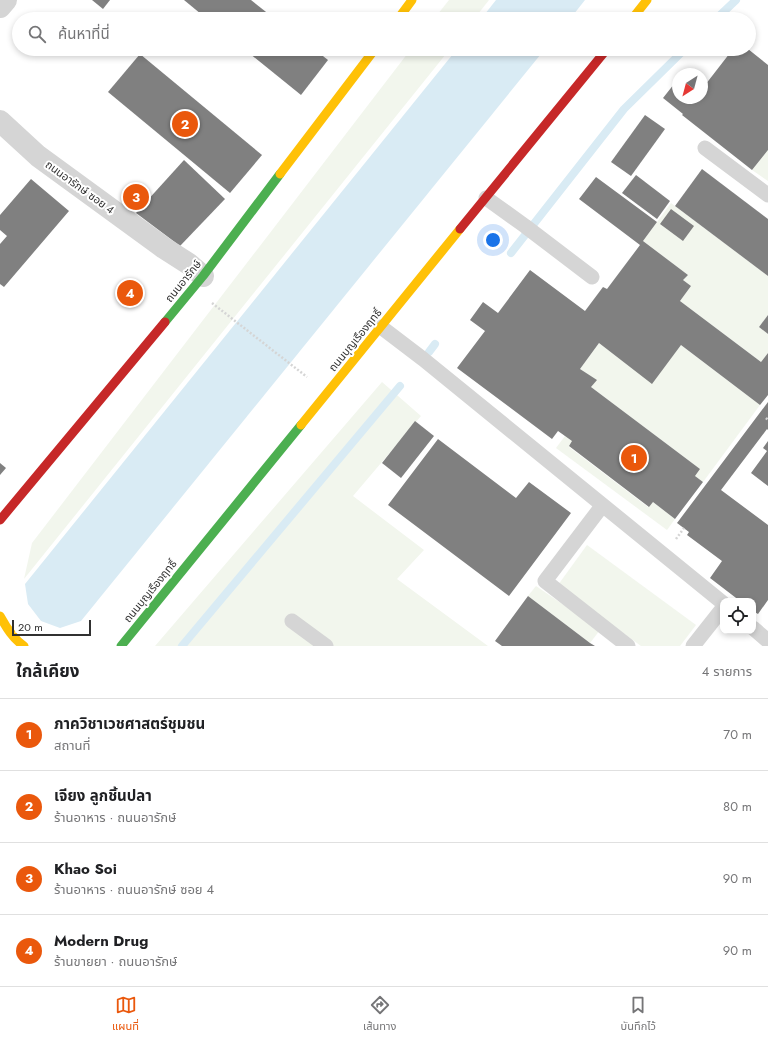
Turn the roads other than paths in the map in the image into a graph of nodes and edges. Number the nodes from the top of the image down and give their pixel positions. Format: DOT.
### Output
graph roads {
  1 [pos="6,0"];
  2 [pos="412,0"];
  3 [pos="646,2"];
  4 [pos="0,7"];
  5 [pos="403,12"];
  6 [pos="638,12"];
  7 [pos="370,56"];
  8 [pos="602,56"];
  9 [pos="0,121"];
  10 [pos="706,148"];
  11 [pos="768,195"];
  12 [pos="486,198"];
  13 [pos="203,276"];
  14 [pos="592,277"];
  15 [pos="381,327"];
  16 [pos="602,506"];
  17 [pos="0,520"];
  18 [pos="720,601"];
  19 [pos="720,612"];
  20 [pos="0,616"];
  21 [pos="292,621"];
  22 [pos="756,630"];
  23 [pos="768,640"];
  24 [pos="24,646"];
  25 [pos="121,646"];
  26 [pos="326,646"];
  27 [pos="628,646"];
  28 [pos="693,646"];
  1 -- 4 [label="street"];
  2 -- 5 [label="main road"];
  3 -- 6 [label="main road"];
  7 -- 13 [label="main road, ถนนอารักษ์"];
  8 -- 12 [label="main road, ถนนบุญเรืองฤทธิ์"];
  9 -- 13 [label="street, ถนนอารักษ์ ซอย 4"];
  10 -- 11 [label="lane"];
  12 -- 14 [label="lane"];
  12 -- 15 [label="main road, ถนนบุญเรืองฤทธิ์"];
  13 -- 17 [label="main road, ถนนอารักษ์"];
  15 -- 16 [label="lane"];
  15 -- 25 [label="main road, ถนนบุญเรืองฤทธิ์"];
  16 -- 18 [label="lane"];
  16 -- 27 [label="lane"];
  19 -- 28 [label="lane"];
  20 -- 24 [label="main road"];
  21 -- 26 [label="lane"];
  22 -- 23 [label="lane"];
}
